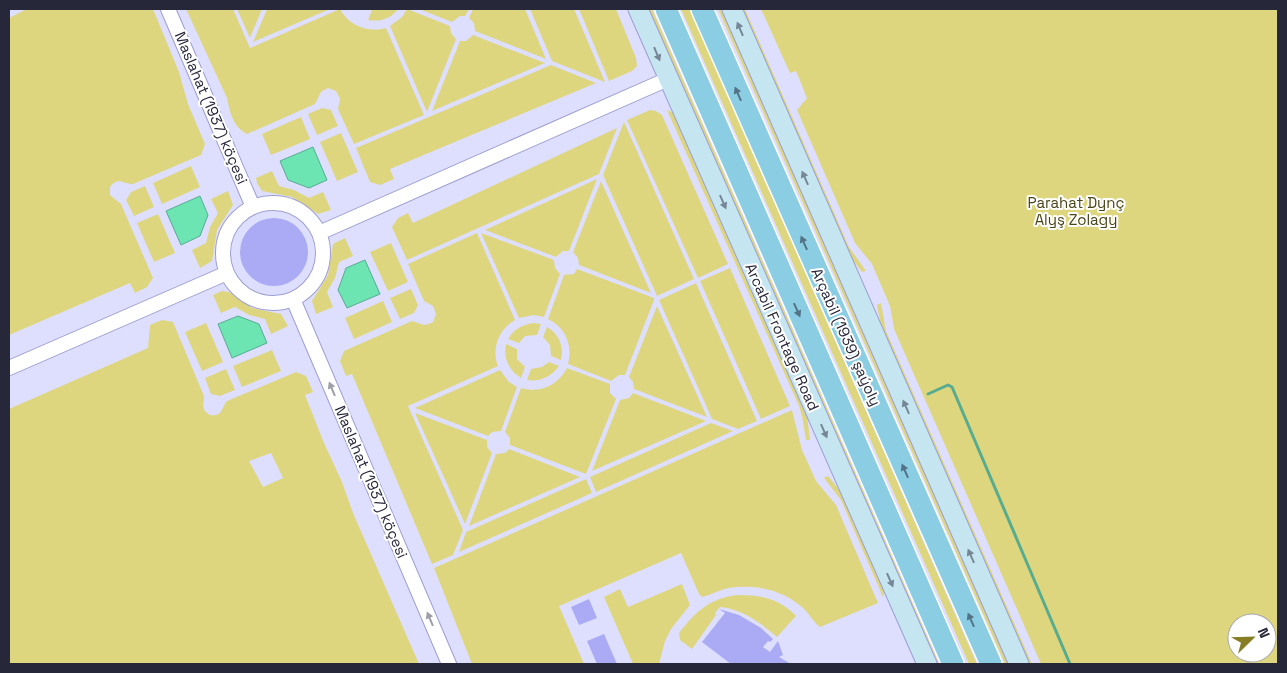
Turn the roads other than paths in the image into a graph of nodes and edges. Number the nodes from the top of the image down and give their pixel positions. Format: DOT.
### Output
graph roads {
  1 [pos="168,9"];
  2 [pos="638,9"];
  3 [pos="666,9"];
  4 [pos="702,9"];
  5 [pos="732,9"];
  6 [pos="668,79"];
  7 [pos="253,207"];
  8 [pos="319,233"];
  9 [pos="228,273"];
  10 [pos="294,299"];
  11 [pos="9,368"];
  12 [pos="449,664"];
  13 [pos="927,664"];
  14 [pos="953,664"];
  15 [pos="991,664"];
  16 [pos="1019,664"];
  1 -- 7 [label="street, Maslahat (1937) köçesi"];
  2 -- 6 [label="street, Arcabil Frontage Road, one-way"];
  3 -- 14 [label="main road, one-way"];
  15 -- 4 [label="main road, Arçabil (1939) şaýoly, one-way"];
  16 -- 5 [label="street, one-way"];
  6 -- 8 [label="street"];
  6 -- 13 [label="street, Arcabil Frontage Road, one-way"];
  7 -- 8 [label="street"];
  7 -- 9 [label="street"];
  8 -- 10 [label="street"];
  9 -- 10 [label="street"];
  9 -- 11 [label="street"];
  12 -- 10 [label="street, Maslahat (1937) köçesi, one-way"];
}
